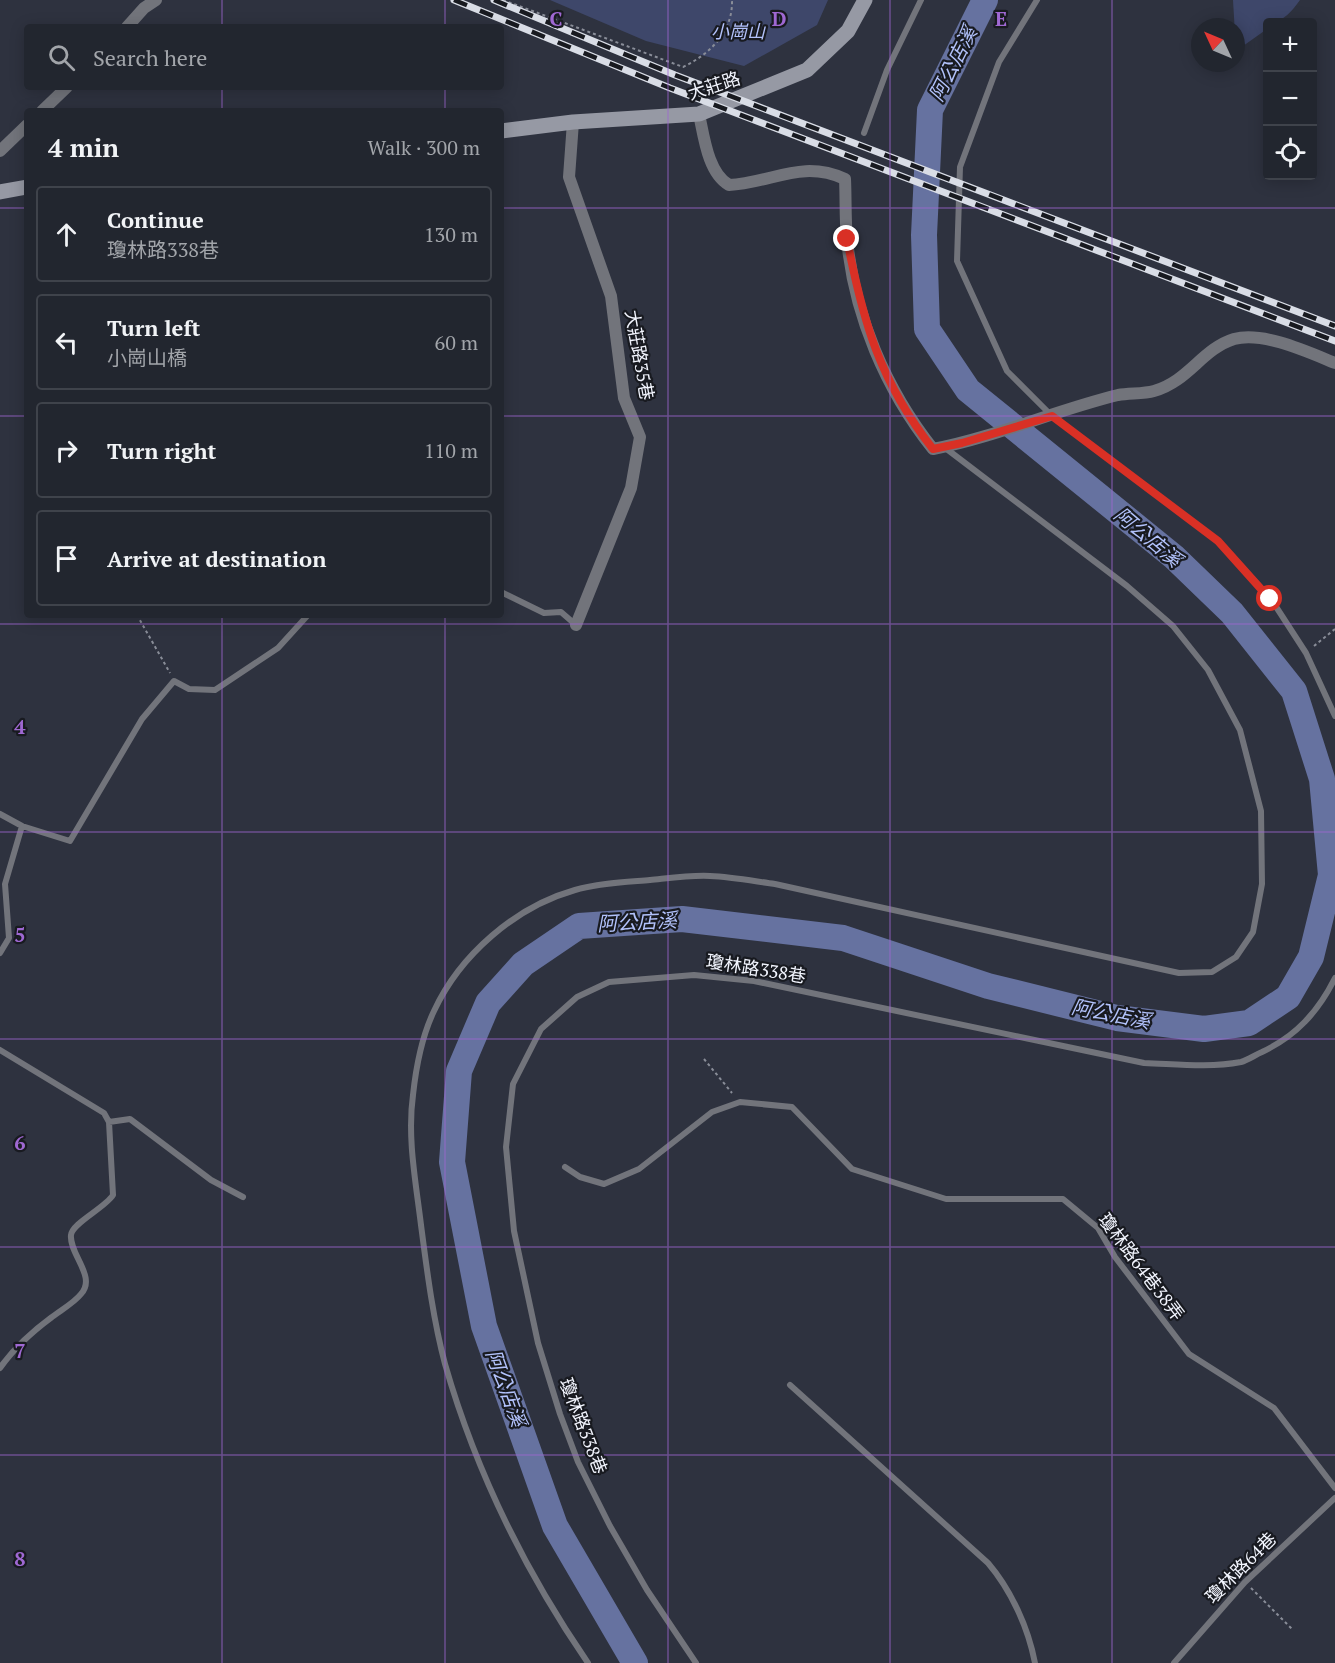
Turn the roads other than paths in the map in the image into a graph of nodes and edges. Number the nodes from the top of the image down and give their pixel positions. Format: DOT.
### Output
graph roads {
  1 [pos="156,0"];
  2 [pos="865,0"];
  3 [pos="921,0"];
  4 [pos="1037,0"];
  5 [pos="130,24"];
  6 [pos="64,90"];
  7 [pos="45,108"];
  8 [pos="699,114"];
  9 [pos="573,122"];
  10 [pos="24,128"];
  11 [pos="504,131"];
  12 [pos="864,133"];
  13 [pos="0,152"];
  14 [pos="24,188"];
  15 [pos="0,192"];
  16 [pos="1335,363"];
  17 [pos="1049,417"];
  18 [pos="944,447"];
  19 [pos="504,593"];
  20 [pos="305,618"];
  21 [pos="576,625"];
  22 [pos="1335,716"];
  23 [pos="0,814"];
  24 [pos="22,826"];
  25 [pos="0,953"];
  26 [pos="1335,978"];
  27 [pos="0,1050"];
  28 [pos="109,1122"];
  29 [pos="565,1167"];
  30 [pos="243,1197"];
  31 [pos="0,1368"];
  32 [pos="790,1385"];
  33 [pos="1335,1488"];
  34 [pos="1335,1498"];
  35 [pos="588,1663"];
  36 [pos="696,1663"];
  37 [pos="1035,1663"];
  38 [pos="1173,1663"];
  1 -- 5 [label="street"];
  2 -- 8 [label="street, 大莊路"];
  3 -- 12 [label="lane"];
  4 -- 17 [label="lane"];
  6 -- 7 [label="street"];
  8 -- 9 [label="street, 大莊路"];
  8 -- 18 [label="street"];
  9 -- 11 [label="street, 大莊路"];
  9 -- 21 [label="street, 大莊路35巷"];
  10 -- 13 [label="street"];
  14 -- 15 [label="street"];
  16 -- 17 [label="street"];
  17 -- 18 [label="street"];
  17 -- 22 [label="lane"];
  18 -- 35 [label="lane"];
  19 -- 21 [label="lane"];
  20 -- 24 [label="lane"];
  23 -- 24 [label="lane"];
  24 -- 25 [label="lane"];
  26 -- 36 [label="lane, 瓊林路338巷"];
  27 -- 28 [label="lane"];
  28 -- 30 [label="lane"];
  28 -- 31 [label="lane"];
  29 -- 33 [label="lane, 瓊林路64巷38弄"];
  32 -- 37 [label="lane"];
  34 -- 38 [label="lane, 瓊林路64巷"];
}
